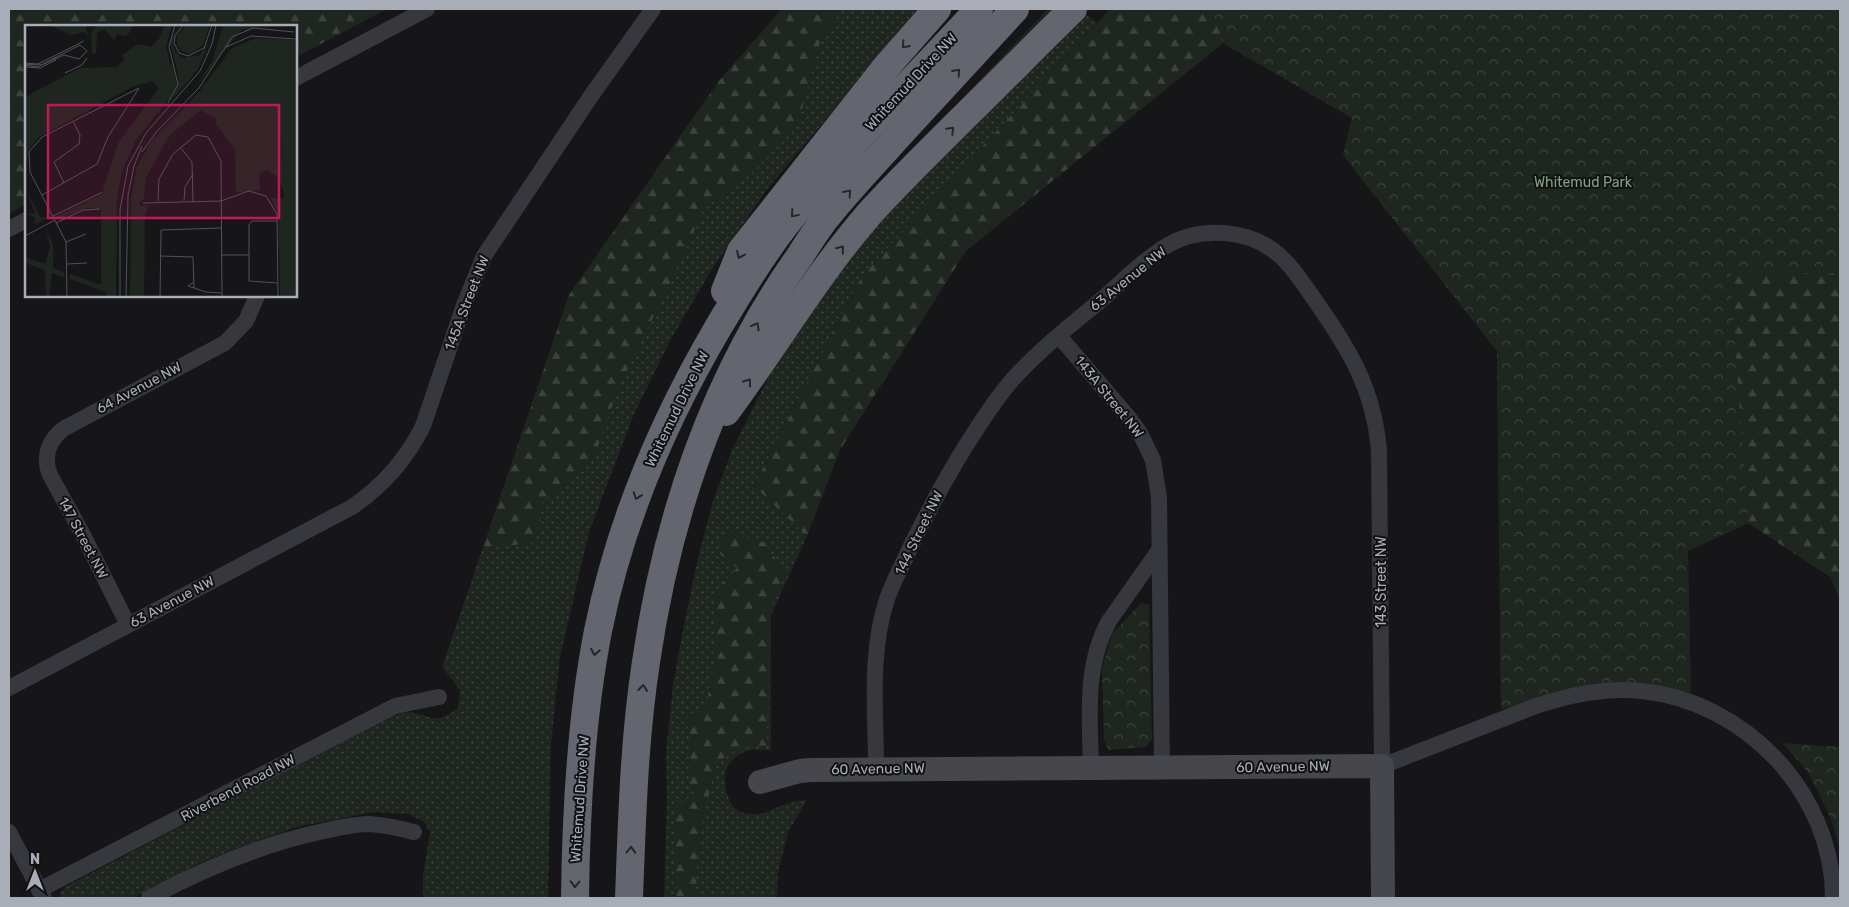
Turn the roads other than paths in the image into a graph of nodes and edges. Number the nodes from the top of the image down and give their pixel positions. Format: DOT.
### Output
graph roads {
  1 [pos="427,9"];
  2 [pos="653,9"];
  3 [pos="937,9"];
  4 [pos="979,9"];
  5 [pos="1015,9"];
  6 [pos="1073,9"];
  7 [pos="298,77"];
  8 [pos="25,221"];
  9 [pos="9,229"];
  10 [pos="1304,284"];
  11 [pos="256,298"];
  12 [pos="1059,336"];
  13 [pos="693,371"];
  14 [pos="698,449"];
  15 [pos="48,450"];
  16 [pos="336,516"];
  17 [pos="1159,550"];
  18 [pos="128,625"];
  19 [pos="9,688"];
  20 [pos="440,697"];
  21 [pos="1382,766"];
  22 [pos="1091,768"];
  23 [pos="1162,768"];
  24 [pos="876,769"];
  25 [pos="760,782"];
  26 [pos="9,832"];
  27 [pos="414,832"];
  28 [pos="42,894"];
  29 [pos="149,898"];
  30 [pos="575,898"];
  31 [pos="629,898"];
  32 [pos="1383,898"];
  33 [pos="1833,898"];
  1 -- 7 [label="street"];
  2 -- 16 [label="street, 145A Street NW"];
  3 -- 13 [label="highway, one-way"];
  4 -- 13 [label="highway, Whitemud Drive NW, one-way"];
  14 -- 5 [label="highway, Whitemud Drive NW, one-way"];
  14 -- 6 [label="highway, one-way"];
  8 -- 9 [label="street"];
  10 -- 12 [label="street, 63 Avenue NW"];
  10 -- 21 [label="street, 143 Street NW"];
  11 -- 15 [label="street, 64 Avenue NW"];
  12 -- 17 [label="street, 143A Street NW"];
  12 -- 24 [label="street, 144 Street NW"];
  13 -- 30 [label="highway, Whitemud Drive NW, one-way"];
  31 -- 14 [label="highway, Whitemud Drive NW, one-way"];
  15 -- 18 [label="street, 147 Street NW"];
  16 -- 18 [label="street, 63 Avenue NW"];
  17 -- 22 [label="street"];
  17 -- 23 [label="street, 143A Street NW"];
  18 -- 19 [label="street, 63 Avenue NW"];
  20 -- 28 [label="street, Riverbend Road NW"];
  21 -- 23 [label="street, 60 Avenue NW"];
  21 -- 32 [label="street, 143 Street NW"];
  21 -- 33 [label="street, 60 Avenue NW"];
  22 -- 23 [label="street, 60 Avenue NW"];
  22 -- 24 [label="street, 60 Avenue NW"];
  24 -- 25 [label="street, 60 Avenue NW"];
  26 -- 28 [label="street"];
  27 -- 29 [label="street"];
}
